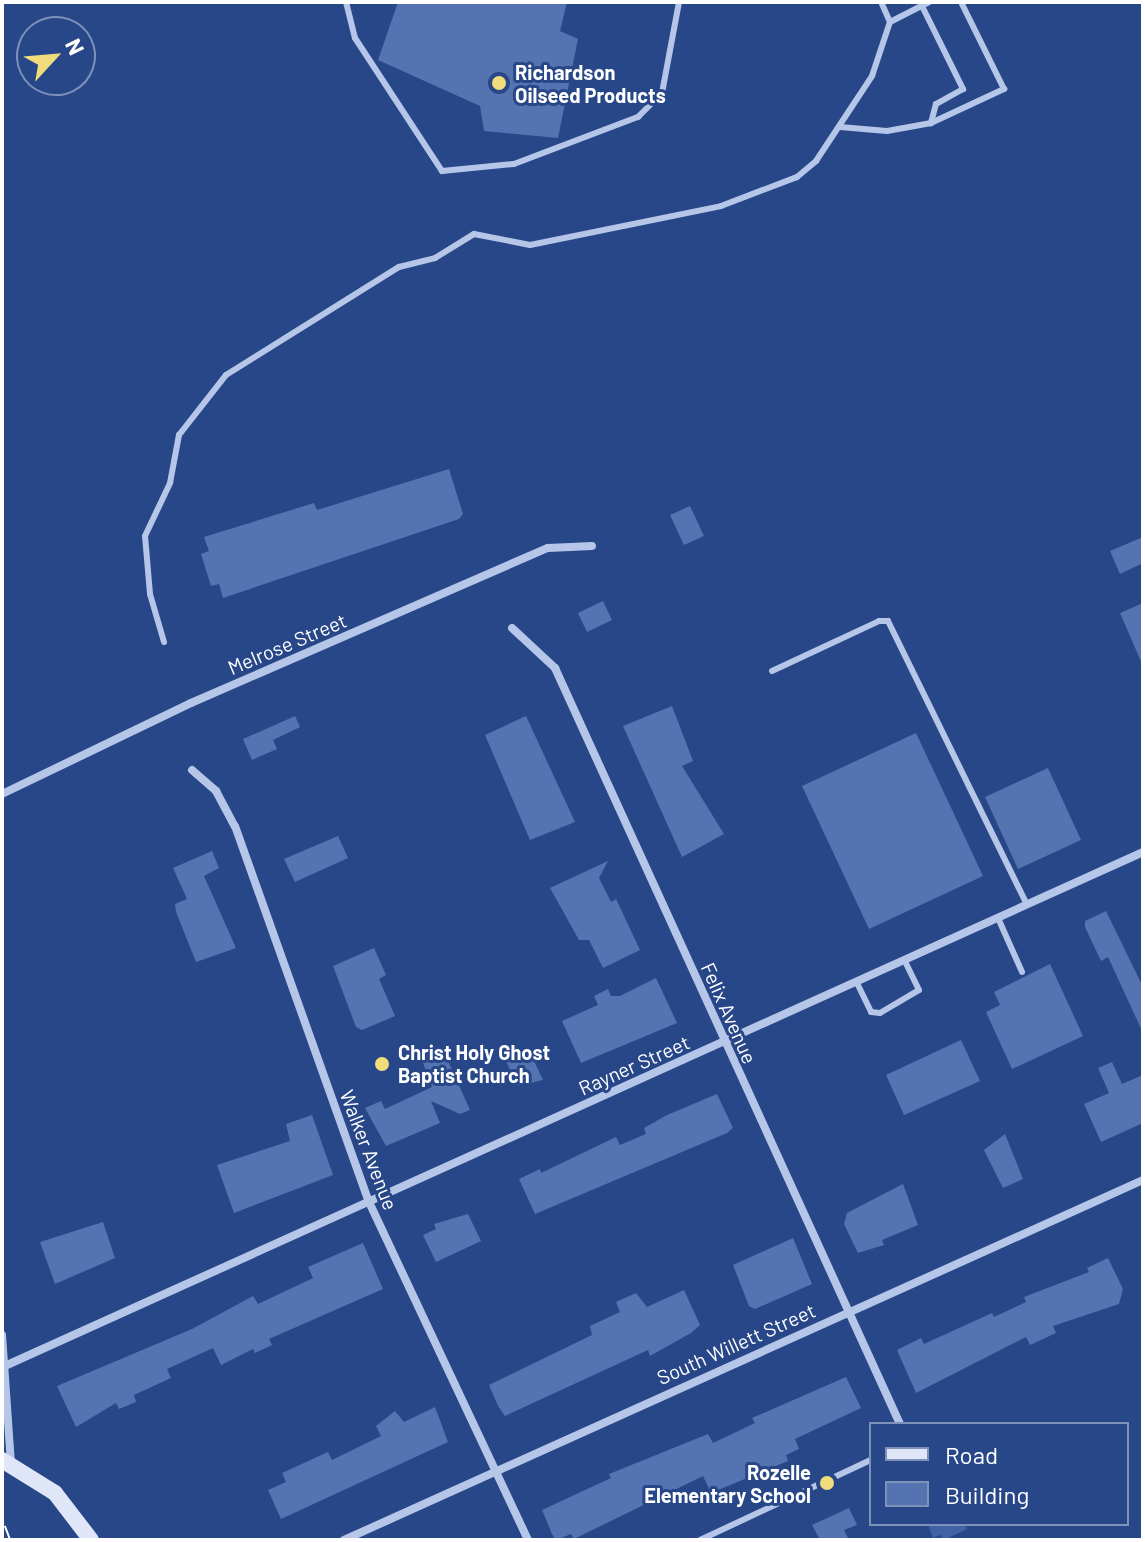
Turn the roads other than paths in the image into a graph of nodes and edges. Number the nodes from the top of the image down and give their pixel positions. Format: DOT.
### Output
graph roads {
  1 [pos="346,2"];
  2 [pos="679,2"];
  3 [pos="881,2"];
  4 [pos="961,2"];
  5 [pos="926,4"];
  6 [pos="890,22"];
  7 [pos="931,123"];
  8 [pos="840,127"];
  9 [pos="592,546"];
  10 [pos="512,628"];
  11 [pos="164,642"];
  12 [pos="772,671"];
  13 [pos="192,770"];
  14 [pos="2,794"];
  15 [pos="1143,852"];
  16 [pos="1027,905"];
  17 [pos="998,918"];
  18 [pos="905,961"];
  19 [pos="1022,972"];
  20 [pos="857,983"];
  21 [pos="724,1042"];
  22 [pos="1143,1180"];
  23 [pos="369,1202"];
  24 [pos="848,1311"];
  25 [pos="2,1335"];
  26 [pos="7,1365"];
  27 [pos="899,1422"];
  28 [pos="6,1461"];
  29 [pos="869,1461"];
  30 [pos="496,1471"];
  31 [pos="705,1539"];
  32 [pos="91,1540"];
  33 [pos="344,1540"];
  34 [pos="528,1540"];
  1 -- 2 [label="lane"];
  3 -- 6 [label="lane"];
  4 -- 7 [label="lane"];
  5 -- 6 [label="lane"];
  5 -- 7 [label="lane"];
  6 -- 8 [label="lane"];
  7 -- 8 [label="lane"];
  8 -- 11 [label="lane"];
  9 -- 14 [label="street, Melrose Street"];
  10 -- 21 [label="street, Felix Avenue"];
  12 -- 16 [label="lane"];
  13 -- 23 [label="street, Walker Avenue"];
  15 -- 16 [label="street, Rayner Street"];
  16 -- 17 [label="street, Rayner Street"];
  17 -- 18 [label="street, Rayner Street"];
  17 -- 19 [label="lane"];
  18 -- 20 [label="street, Rayner Street"];
  18 -- 20 [label="lane"];
  20 -- 21 [label="street, Rayner Street"];
  21 -- 23 [label="street, Rayner Street"];
  21 -- 24 [label="street, Felix Avenue"];
  22 -- 24 [label="street, South Willett Street"];
  23 -- 26 [label="street, Rayner Street"];
  23 -- 30 [label="street, Walker Avenue"];
  24 -- 27 [label="street, Felix Avenue"];
  24 -- 30 [label="street, South Willett Street"];
  25 -- 26 [label="street"];
  26 -- 28 [label="street"];
  28 -- 32 [label="main road"];
  29 -- 31 [label="lane"];
  30 -- 33 [label="street, South Willett Street"];
  30 -- 34 [label="street, Walker Avenue"];
}
